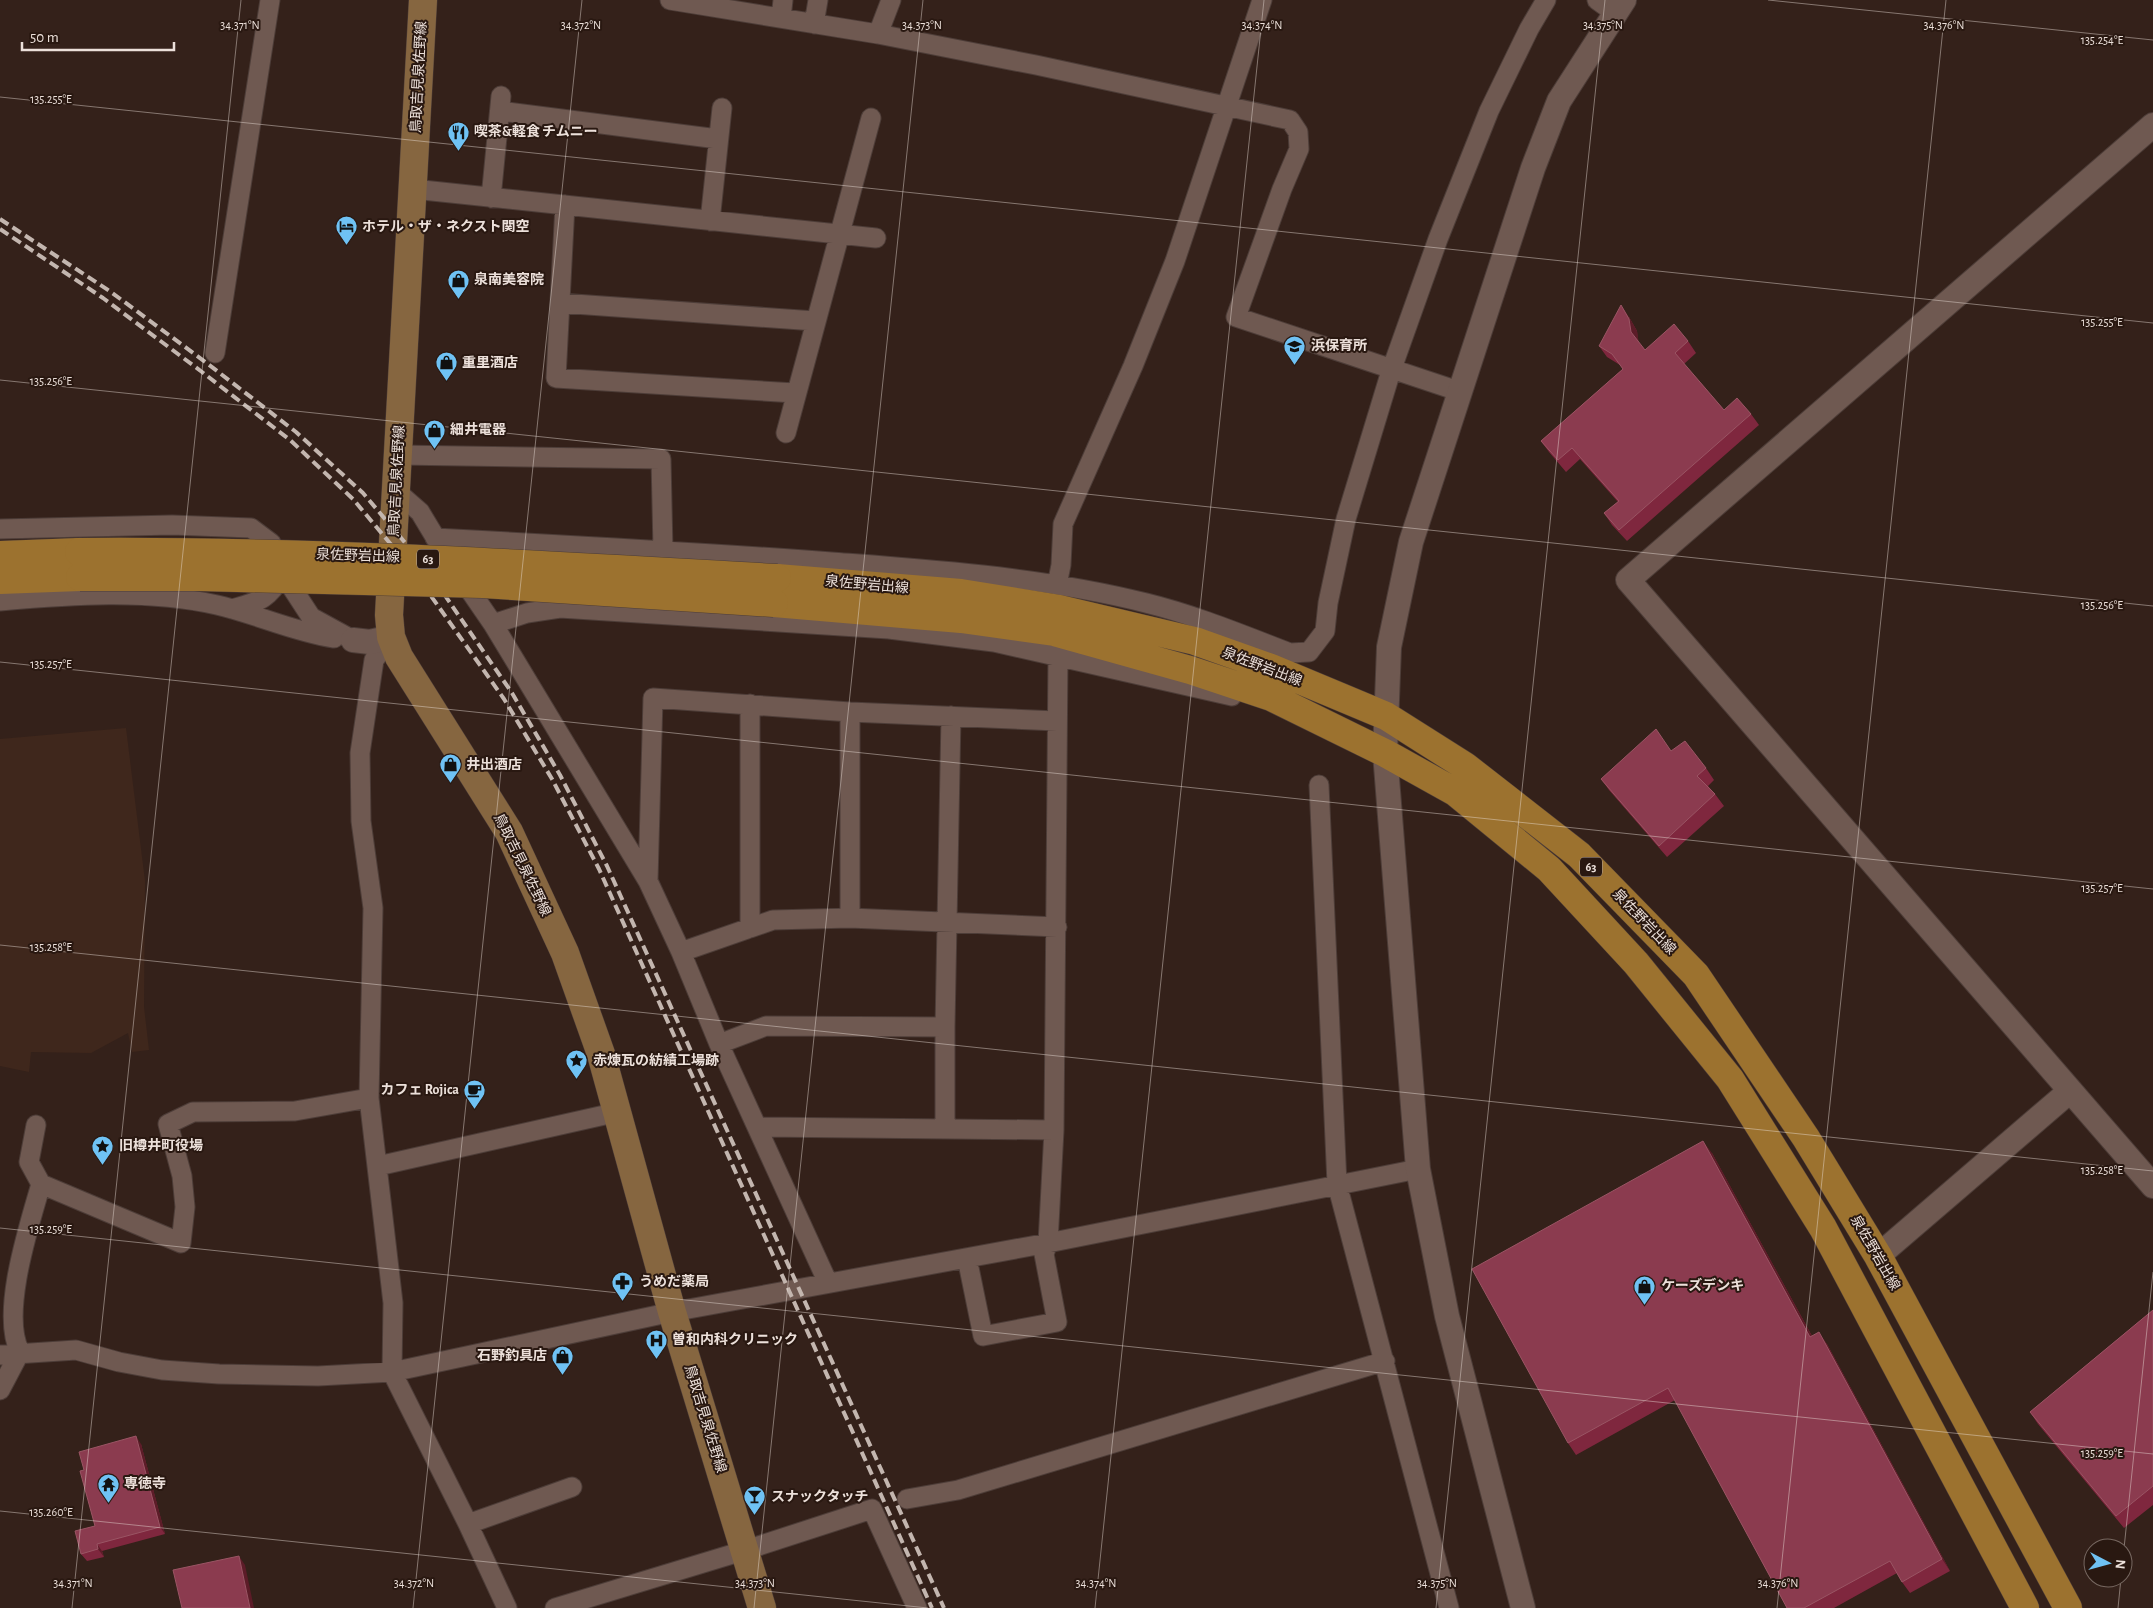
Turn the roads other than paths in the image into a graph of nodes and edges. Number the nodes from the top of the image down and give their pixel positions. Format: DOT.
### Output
graph roads {
  1 [pos="270,0"];
  2 [pos="423,0"];
  3 [pos="670,0"];
  4 [pos="818,0"];
  5 [pos="891,0"];
  6 [pos="1262,0"];
  7 [pos="1546,0"];
  8 [pos="1612,4"];
  9 [pos="782,9"];
  10 [pos="814,24"];
  11 [pos="878,34"];
  12 [pos="1226,105"];
  13 [pos="722,108"];
  14 [pos="871,118"];
  15 [pos="2153,126"];
  16 [pos="718,139"];
  17 [pos="413,189"];
  18 [pos="491,198"];
  19 [pos="565,206"];
  20 [pos="710,221"];
  21 [pos="840,234"];
  22 [pos="876,238"];
  23 [pos="560,302"];
  24 [pos="815,321"];
  25 [pos="215,353"];
  26 [pos="1390,371"];
  27 [pos="1461,392"];
  28 [pos="795,393"];
  29 [pos="786,433"];
  30 [pos="398,455"];
  31 [pos="396,491"];
  32 [pos="133,526"];
  33 [pos="0,529"];
  34 [pos="435,538"];
  35 [pos="662,550"];
  36 [pos="0,555"];
  37 [pos="79,565"];
  38 [pos="283,574"];
  39 [pos="0,580"];
  40 [pos="1057,585"];
  41 [pos="775,590"];
  42 [pos="146,596"];
  43 [pos="0,602"];
  44 [pos="232,609"];
  45 [pos="493,624"];
  46 [pos="392,637"];
  47 [pos="353,640"];
  48 [pos="1058,656"];
  49 [pos="750,704"];
  50 [pos="1296,710"];
  51 [pos="850,712"];
  52 [pos="951,716"];
  53 [pos="1386,716"];
  54 [pos="1057,721"];
  55 [pos="1385,753"];
  56 [pos="1319,786"];
  57 [pos="648,881"];
  58 [pos="850,918"];
  59 [pos="948,923"];
  60 [pos="750,928"];
  61 [pos="1056,928"];
  62 [pos="681,952"];
  63 [pos="945,1027"];
  64 [pos="719,1044"];
  65 [pos="2070,1091"];
  66 [pos="369,1098"];
  67 [pos="618,1112"];
  68 [pos="36,1125"];
  69 [pos="757,1127"];
  70 [pos="945,1129"];
  71 [pos="1054,1130"];
  72 [pos="378,1166"];
  73 [pos="1418,1169"];
  74 [pos="41,1184"];
  75 [pos="1337,1184"];
  76 [pos="2153,1186"];
  77 [pos="1048,1243"];
  78 [pos="1878,1256"];
  79 [pos="967,1258"];
  80 [pos="828,1283"];
  81 [pos="672,1312"];
  82 [pos="20,1352"];
  83 [pos="0,1355"];
  84 [pos="1385,1361"];
  85 [pos="392,1372"];
  86 [pos="0,1390"];
  87 [pos="572,1487"];
  88 [pos="907,1499"];
  89 [pos="468,1524"];
  90 [pos="746,1550"];
  91 [pos="506,1608"];
  92 [pos="555,1608"];
  93 [pos="762,1608"];
  94 [pos="917,1608"];
  95 [pos="1449,1608"];
  96 [pos="1523,1608"];
  97 [pos="2025,1608"];
  98 [pos="2068,1608"];
  1 -- 25 [label="street"];
  2 -- 17 [label="main road, 鳥取吉見泉佐野線"];
  3 -- 9 [label="street"];
  4 -- 10 [label="street"];
  5 -- 11 [label="street"];
  6 -- 12 [label="street"];
  7 -- 26 [label="street"];
  8 -- 27 [label="street"];
  9 -- 10 [label="street"];
  10 -- 11 [label="street"];
  11 -- 12 [label="street"];
  12 -- 26 [label="street"];
  12 -- 40 [label="street"];
  13 -- 16 [label="street"];
  14 -- 21 [label="street"];
  15 -- 65 [label="street"];
  16 -- 18 [label="street"];
  16 -- 20 [label="street"];
  17 -- 18 [label="street"];
  17 -- 30 [label="main road, 鳥取吉見泉佐野線"];
  18 -- 19 [label="street"];
  19 -- 20 [label="street"];
  19 -- 23 [label="street"];
  20 -- 21 [label="street"];
  21 -- 22 [label="street"];
  21 -- 24 [label="street"];
  23 -- 24 [label="street"];
  23 -- 28 [label="street"];
  24 -- 28 [label="street"];
  26 -- 27 [label="street"];
  26 -- 40 [label="street"];
  27 -- 53 [label="street"];
  28 -- 29 [label="street"];
  30 -- 31 [label="main road, 鳥取吉見泉佐野線"];
  30 -- 35 [label="street"];
  31 -- 34 [label="street"];
  31 -- 46 [label="main road, 鳥取吉見泉佐野線"];
  32 -- 33 [label="street"];
  32 -- 38 [label="street"];
  32 -- 42 [label="street"];
  34 -- 35 [label="street"];
  34 -- 45 [label="street"];
  35 -- 40 [label="street"];
  36 -- 37 [label="main road, 泉佐野岩出線 / 63"];
  37 -- 39 [label="main road, 泉佐野岩出線 / 63"];
  37 -- 41 [label="main road, 泉佐野岩出線 / 63, bridge"];
  38 -- 44 [label="street"];
  38 -- 47 [label="street"];
  41 -- 50 [label="main road, 泉佐野岩出線 / 63"];
  41 -- 53 [label="main road, 泉佐野岩出線 / 63"];
  42 -- 43 [label="street"];
  42 -- 44 [label="street"];
  44 -- 47 [label="street"];
  45 -- 48 [label="street"];
  45 -- 57 [label="street"];
  46 -- 47 [label="street"];
  46 -- 66 [label="street"];
  46 -- 67 [label="main road, 鳥取吉見泉佐野線"];
  48 -- 50 [label="street"];
  48 -- 54 [label="street"];
  49 -- 51 [label="street"];
  49 -- 57 [label="street"];
  49 -- 60 [label="street"];
  50 -- 55 [label="main road, 泉佐野岩出線 / 63"];
  51 -- 52 [label="street"];
  51 -- 58 [label="street"];
  52 -- 54 [label="street"];
  52 -- 59 [label="street"];
  53 -- 55 [label="street"];
  53 -- 78 [label="main road, 泉佐野岩出線 / 63"];
  54 -- 61 [label="street"];
  55 -- 73 [label="street"];
  55 -- 97 [label="main road, 泉佐野岩出線 / 63"];
  56 -- 75 [label="street"];
  57 -- 62 [label="street"];
  58 -- 59 [label="street"];
  58 -- 60 [label="street"];
  59 -- 61 [label="street"];
  59 -- 63 [label="street"];
  60 -- 62 [label="street"];
  61 -- 71 [label="street"];
  62 -- 64 [label="street"];
  63 -- 64 [label="street"];
  63 -- 70 [label="street"];
  64 -- 69 [label="street"];
  65 -- 76 [label="street"];
  65 -- 78 [label="street"];
  66 -- 72 [label="street"];
  66 -- 74 [label="street"];
  67 -- 72 [label="street"];
  67 -- 81 [label="main road, 鳥取吉見泉佐野線"];
  68 -- 74 [label="street"];
  69 -- 70 [label="street"];
  69 -- 80 [label="street"];
  70 -- 71 [label="street"];
  71 -- 77 [label="street"];
  72 -- 85 [label="street"];
  73 -- 75 [label="street"];
  73 -- 96 [label="street"];
  74 -- 82 [label="street"];
  75 -- 77 [label="street"];
  75 -- 84 [label="street"];
  77 -- 79 [label="street"];
  77 -- 79 [label="street"];
  78 -- 98 [label="main road, 泉佐野岩出線 / 63"];
  79 -- 80 [label="street"];
  80 -- 81 [label="street"];
  81 -- 85 [label="street"];
  81 -- 90 [label="main road, 鳥取吉見泉佐野線"];
  82 -- 83 [label="street"];
  82 -- 85 [label="street"];
  82 -- 86 [label="street"];
  84 -- 88 [label="street"];
  84 -- 95 [label="street"];
  85 -- 89 [label="street"];
  87 -- 89 [label="street"];
  89 -- 91 [label="street"];
  90 -- 92 [label="street"];
  90 -- 93 [label="main road, 鳥取吉見泉佐野線"];
  90 -- 94 [label="street"];
}
